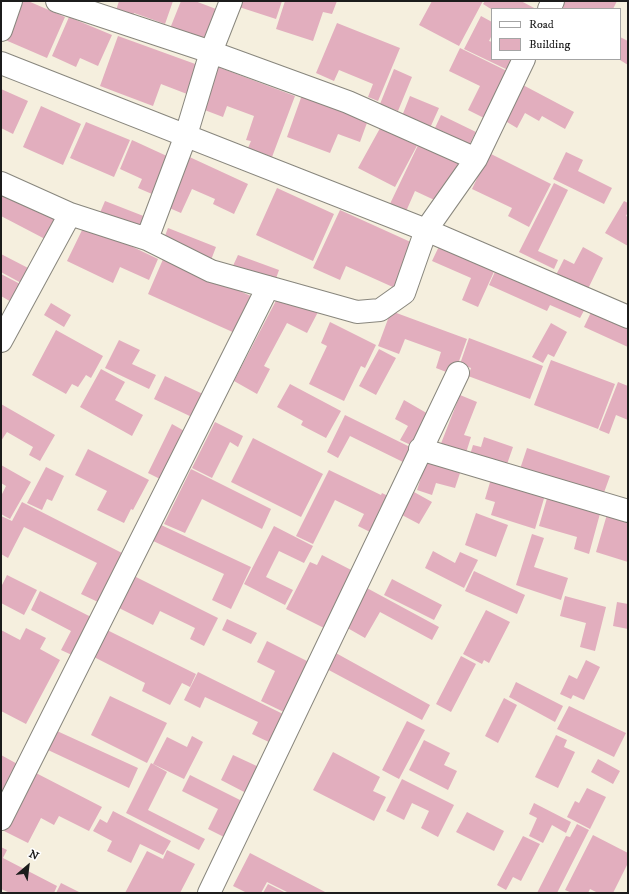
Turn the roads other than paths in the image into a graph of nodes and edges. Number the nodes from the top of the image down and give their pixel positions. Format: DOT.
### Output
graph roads {
  1 [pos="11,1"];
  2 [pos="57,1"];
  3 [pos="231,1"];
  4 [pos="1,30"];
  5 [pos="211,52"];
  6 [pos="524,60"];
  7 [pos="1,63"];
  8 [pos="186,136"];
  9 [pos="476,159"];
  10 [pos="1,183"];
  11 [pos="70,214"];
  12 [pos="426,230"];
  13 [pos="146,239"];
  14 [pos="268,287"];
  15 [pos="628,317"];
  16 [pos="1,341"];
  17 [pos="458,373"];
  18 [pos="420,449"];
  19 [pos="628,511"];
  20 [pos="1,819"];
  21 [pos="209,893"];
  1 -- 4 [label="street"];
  2 -- 5 [label="street"];
  3 -- 5 [label="street"];
  5 -- 8 [label="street"];
  5 -- 9 [label="street"];
  6 -- 9 [label="street"];
  7 -- 8 [label="street"];
  8 -- 12 [label="street"];
  8 -- 13 [label="street"];
  9 -- 12 [label="street"];
  10 -- 11 [label="street"];
  11 -- 13 [label="street"];
  11 -- 16 [label="street"];
  12 -- 14 [label="street"];
  12 -- 15 [label="street"];
  13 -- 14 [label="street"];
  14 -- 20 [label="street"];
  17 -- 18 [label="street"];
  18 -- 19 [label="street"];
  18 -- 21 [label="street"];
}
